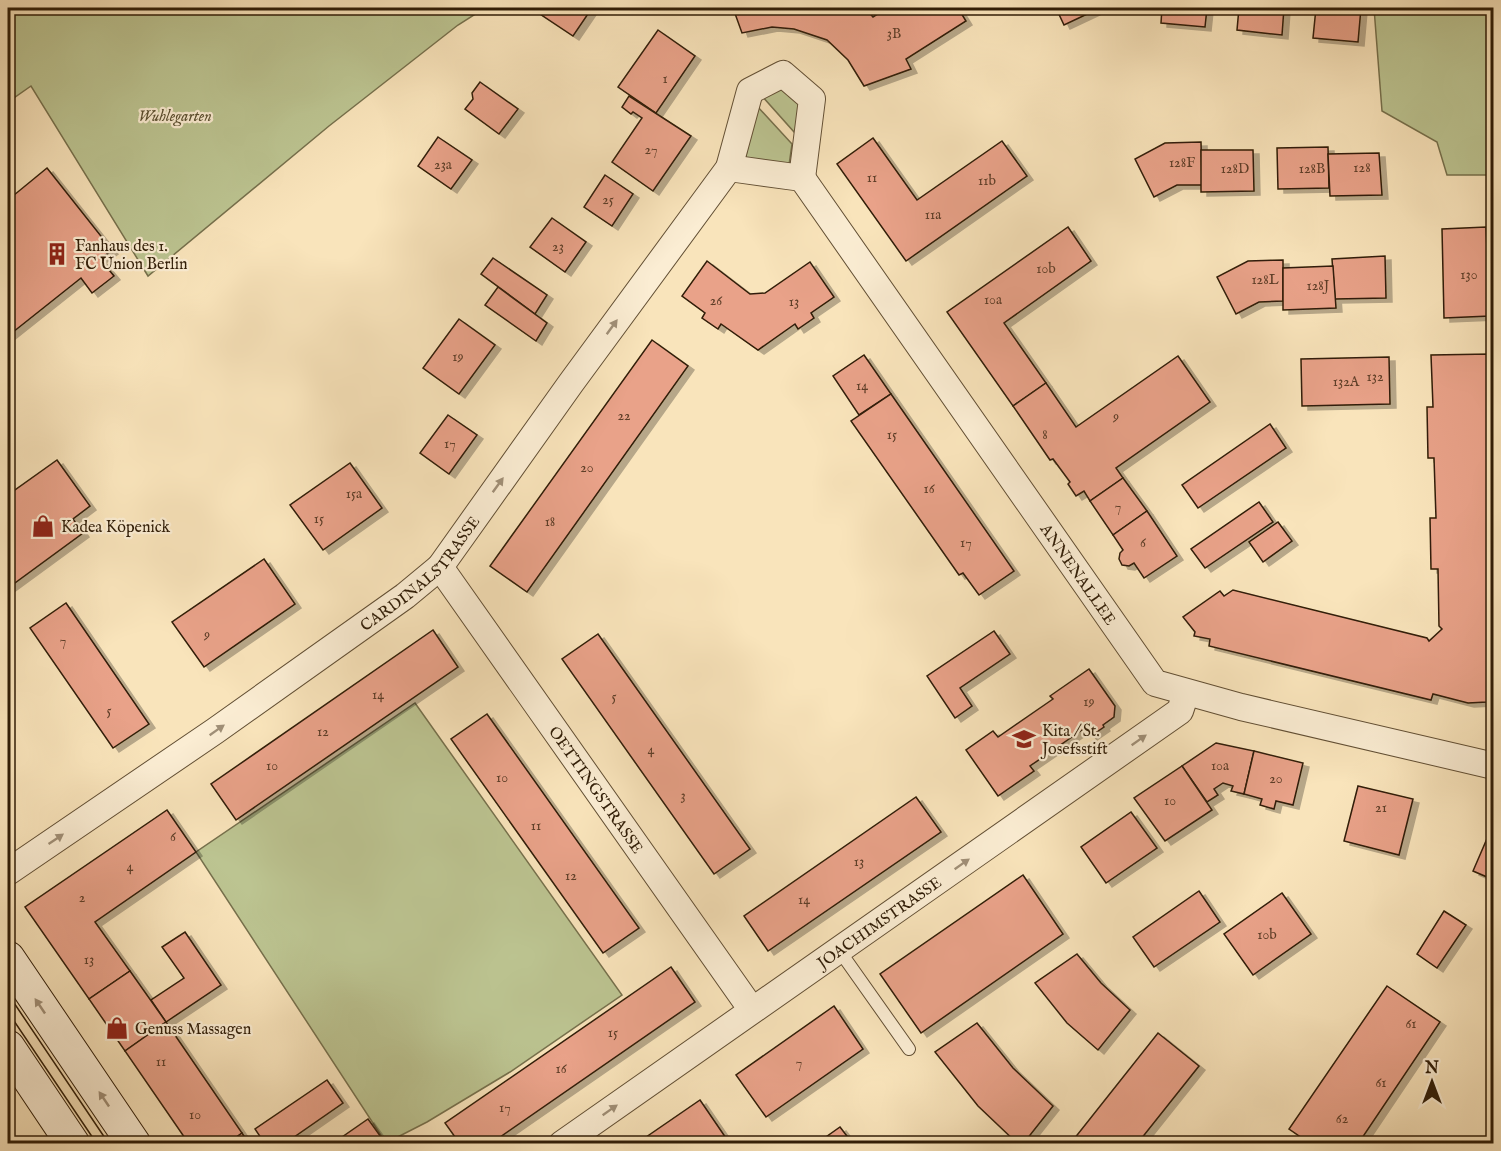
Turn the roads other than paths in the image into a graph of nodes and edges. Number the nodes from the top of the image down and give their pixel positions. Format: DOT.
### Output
graph roads {
  1 [pos="729,168"];
  2 [pos="802,178"];
  3 [pos="440,567"];
  4 [pos="1186,693"];
  5 [pos="1494,766"];
  6 [pos="8,872"];
  7 [pos="839,950"];
  8 [pos="8,958"];
  9 [pos="752,1010"];
  10 [pos="8,1047"];
  11 [pos="909,1049"];
  12 [pos="73,1143"];
  13 [pos="134,1143"];
  14 [pos="562,1143"];
  1 -- 2 [label="street"];
  1 -- 2 [label="street"];
  3 -- 1 [label="street, CARDINALSTRASSE, one-way"];
  2 -- 4 [label="street, ANNENALLEE"];
  6 -- 3 [label="street, CARDINALSTRASSE, one-way"];
  3 -- 9 [label="street, OETTINGSTRASSE"];
  4 -- 5 [label="street, ANNENALLEE"];
  7 -- 4 [label="street, JOACHIMSTRASSE, one-way"];
  7 -- 9 [label="street, JOACHIMSTRASSE"];
  7 -- 11 [label="lane"];
  13 -- 8 [label="main road, one-way"];
  14 -- 9 [label="street, JOACHIMSTRASSE, one-way"];
  10 -- 12 [label="main road"];
}
